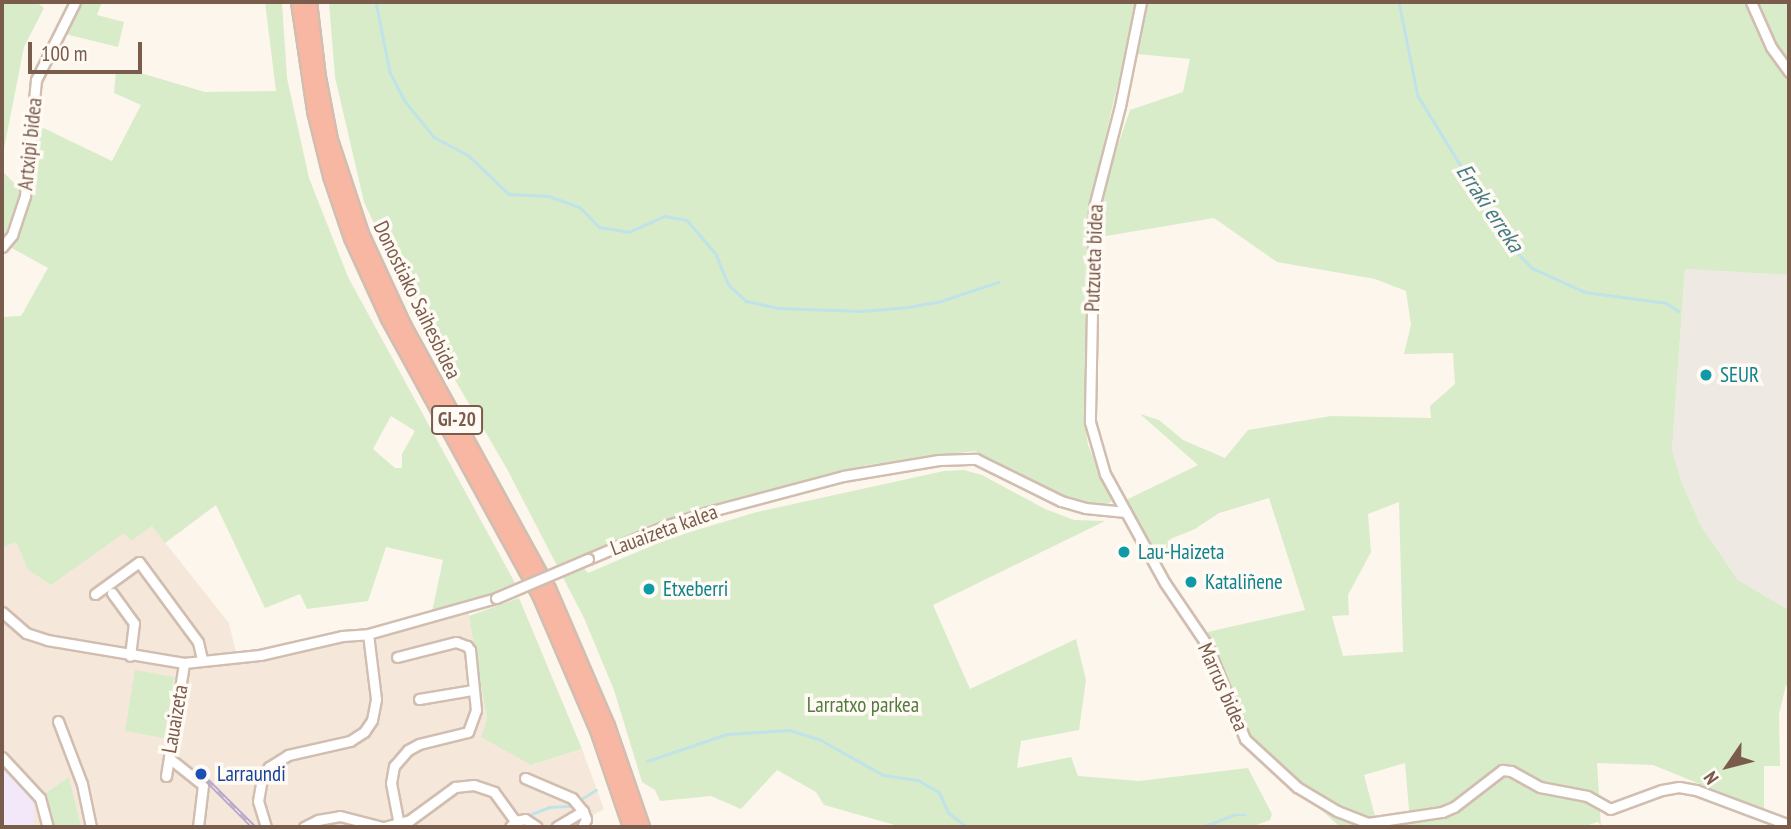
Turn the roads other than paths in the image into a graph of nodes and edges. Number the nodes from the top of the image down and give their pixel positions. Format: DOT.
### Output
graph roads {
  1 [pos="75,2"];
  2 [pos="298,2"];
  3 [pos="310,2"];
  4 [pos="1141,2"];
  5 [pos="1751,2"];
  6 [pos="1789,72"];
  7 [pos="2,247"];
  8 [pos="1115,492"];
  9 [pos="1108,511"];
  10 [pos="1126,512"];
  11 [pos="112,593"];
  12 [pos="95,594"];
  13 [pos="2,612"];
  14 [pos="368,634"];
  15 [pos="130,656"];
  16 [pos="397,657"];
  17 [pos="202,660"];
  18 [pos="184,663"];
  19 [pos="473,690"];
  20 [pos="419,699"];
  21 [pos="58,721"];
  22 [pos="2,757"];
  23 [pos="169,758"];
  24 [pos="166,776"];
  25 [pos="525,778"];
  26 [pos="583,810"];
  27 [pos="325,818"];
  28 [pos="512,824"];
  29 [pos="399,825"];
  30 [pos="1789,825"];
  31 [pos="48,827"];
  32 [pos="91,827"];
  33 [pos="198,827"];
  34 [pos="266,827"];
  35 [pos="304,827"];
  36 [pos="312,827"];
  37 [pos="383,827"];
  38 [pos="537,827"];
  39 [pos="556,827"];
  40 [pos="582,827"];
  41 [pos="630,827"];
  42 [pos="643,827"];
  1 -- 7 [label="street, Artxipi bidea"];
  2 -- 41 [label="highway, Donostiako Saihesbidea / GI-20"];
  3 -- 42 [label="highway, Donostiako Saihesbidea / GI-20"];
  4 -- 8 [label="street, Putzueta bidea"];
  5 -- 6 [label="street"];
  8 -- 9 [label="street"];
  8 -- 10 [label="street, Putzueta bidea"];
  9 -- 10 [label="street, Lauaizeta kalea"];
  9 -- 14 [label="street, Lauaizeta kalea, bridge"];
  10 -- 30 [label="street, Marrus bidea"];
  11 -- 15 [label="street"];
  12 -- 17 [label="street"];
  13 -- 15 [label="street, Lauaizeta kalea"];
  14 -- 17 [label="street, Lauaizeta kalea"];
  14 -- 34 [label="street"];
  15 -- 18 [label="street, Lauaizeta kalea"];
  16 -- 19 [label="street"];
  17 -- 18 [label="street, Lauaizeta kalea"];
  18 -- 23 [label="street, Lauaizeta"];
  19 -- 20 [label="street"];
  19 -- 29 [label="street"];
  21 -- 32 [label="street"];
  22 -- 31 [label="street"];
  23 -- 24 [label="street, Lauaizeta"];
  23 -- 33 [label="street"];
  25 -- 26 [label="street"];
  26 -- 39 [label="street"];
  26 -- 40 [label="street"];
  27 -- 35 [label="street"];
  27 -- 36 [label="street"];
  27 -- 37 [label="street"];
  28 -- 29 [label="street"];
  28 -- 38 [label="street"];
  29 -- 37 [label="street"];
}
